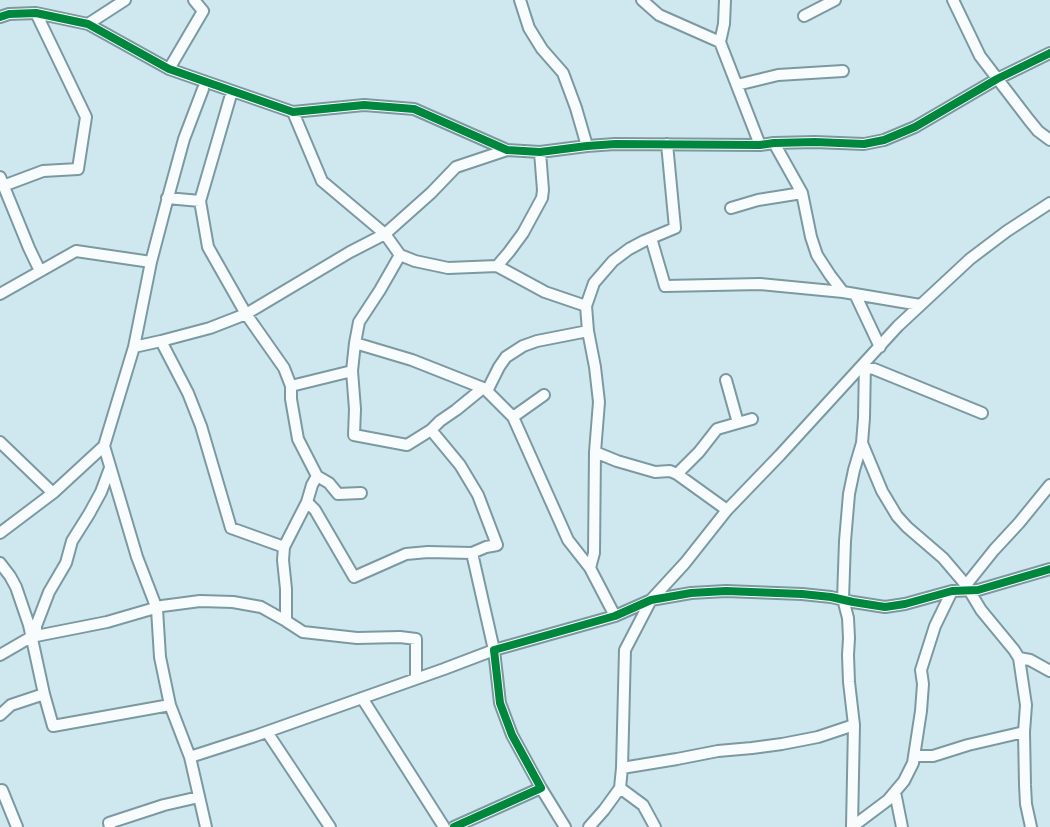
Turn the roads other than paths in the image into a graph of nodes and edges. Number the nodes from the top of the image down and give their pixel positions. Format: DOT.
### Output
graph roads {
  1 [pos="125,0"];
  2 [pos="194,0"];
  3 [pos="520,0"];
  4 [pos="642,0"];
  5 [pos="725,0"];
  6 [pos="835,0"];
  7 [pos="953,0"];
  8 [pos="36,13"];
  9 [pos="804,16"];
  10 [pos="0,17"];
  11 [pos="88,24"];
  12 [pos="720,42"];
  13 [pos="1050,53"];
  14 [pos="169,69"];
  15 [pos="843,71"];
  16 [pos="997,79"];
  17 [pos="737,85"];
  18 [pos="204,89"];
  19 [pos="230,98"];
  20 [pos="293,112"];
  21 [pos="1050,140"];
  22 [pos="774,143"];
  23 [pos="667,144"];
  24 [pos="760,145"];
  25 [pos="587,146"];
  26 [pos="507,150"];
  27 [pos="540,152"];
  28 [pos="1,182"];
  29 [pos="802,193"];
  30 [pos="167,198"];
  31 [pos="200,201"];
  32 [pos="1050,203"];
  33 [pos="731,208"];
  34 [pos="384,234"];
  35 [pos="651,238"];
  36 [pos="400,255"];
  37 [pos="151,262"];
  38 [pos="497,266"];
  39 [pos="40,271"];
  40 [pos="843,292"];
  41 [pos="0,294"];
  42 [pos="855,294"];
  43 [pos="920,305"];
  44 [pos="586,306"];
  45 [pos="246,314"];
  46 [pos="588,331"];
  47 [pos="161,341"];
  48 [pos="355,343"];
  49 [pos="134,347"];
  50 [pos="880,347"];
  51 [pos="865,365"];
  52 [pos="352,371"];
  53 [pos="726,380"];
  54 [pos="291,386"];
  55 [pos="485,389"];
  56 [pos="544,395"];
  57 [pos="982,413"];
  58 [pos="513,417"];
  59 [pos="752,419"];
  60 [pos="738,423"];
  61 [pos="431,430"];
  62 [pos="0,442"];
  63 [pos="862,443"];
  64 [pos="104,446"];
  65 [pos="595,452"];
  66 [pos="110,468"];
  67 [pos="677,474"];
  68 [pos="317,476"];
  69 [pos="1050,485"];
  70 [pos="53,493"];
  71 [pos="361,493"];
  72 [pos="307,502"];
  73 [pos="727,510"];
  74 [pos="0,533"];
  75 [pos="284,547"];
  76 [pos="472,553"];
  77 [pos="0,563"];
  78 [pos="590,568"];
  79 [pos="1050,569"];
  80 [pos="967,588"];
  81 [pos="952,591"];
  82 [pos="843,599"];
  83 [pos="651,600"];
  84 [pos="157,609"];
  85 [pos="615,616"];
  86 [pos="286,621"];
  87 [pos="34,637"];
  88 [pos="494,650"];
  89 [pos="0,655"];
  90 [pos="1019,658"];
  91 [pos="1050,671"];
  92 [pos="416,678"];
  93 [pos="44,694"];
  94 [pos="362,698"];
  95 [pos="170,705"];
  96 [pos="0,715"];
  97 [pos="854,724"];
  98 [pos="267,732"];
  99 [pos="1024,732"];
  100 [pos="914,756"];
  101 [pos="190,757"];
  102 [pos="622,768"];
  103 [pos="541,788"];
  104 [pos="620,788"];
  105 [pos="2,790"];
  106 [pos="895,792"];
  107 [pos="199,797"];
  108 [pos="17,827"];
  109 [pos="110,827"];
  110 [pos="206,827"];
  111 [pos="330,827"];
  112 [pos="444,827"];
  113 [pos="454,827"];
  114 [pos="565,827"];
  115 [pos="589,827"];
  116 [pos="655,827"];
  117 [pos="852,827"];
  118 [pos="902,827"];
  119 [pos="1030,827"];
  1 -- 11 [label="street"];
  2 -- 14 [label="street"];
  3 -- 25 [label="street"];
  4 -- 12 [label="street"];
  5 -- 12 [label="street"];
  6 -- 9 [label="street"];
  7 -- 16 [label="street"];
  8 -- 10 [label="street"];
  8 -- 11 [label="street"];
  8 -- 28 [label="street"];
  11 -- 14 [label="street"];
  12 -- 17 [label="street"];
  13 -- 16 [label="street"];
  14 -- 20 [label="street"];
  15 -- 17 [label="street"];
  16 -- 21 [label="street"];
  16 -- 22 [label="street"];
  17 -- 24 [label="street"];
  18 -- 30 [label="street"];
  19 -- 31 [label="street"];
  20 -- 26 [label="street"];
  20 -- 34 [label="street"];
  22 -- 24 [label="street"];
  22 -- 29 [label="street"];
  23 -- 24 [label="street"];
  23 -- 25 [label="street"];
  23 -- 35 [label="street"];
  25 -- 27 [label="street"];
  26 -- 27 [label="street"];
  26 -- 34 [label="street"];
  27 -- 38 [label="street"];
  28 -- 39 [label="street"];
  29 -- 33 [label="street"];
  29 -- 40 [label="street"];
  30 -- 31 [label="street"];
  30 -- 37 [label="street"];
  31 -- 45 [label="street"];
  32 -- 43 [label="street"];
  34 -- 36 [label="street"];
  34 -- 45 [label="street"];
  35 -- 40 [label="street"];
  35 -- 44 [label="street"];
  36 -- 38 [label="street"];
  36 -- 48 [label="street"];
  37 -- 39 [label="street"];
  37 -- 49 [label="street"];
  38 -- 44 [label="street"];
  39 -- 41 [label="street"];
  40 -- 42 [label="street"];
  42 -- 43 [label="street"];
  42 -- 50 [label="street"];
  43 -- 50 [label="street"];
  44 -- 46 [label="street"];
  45 -- 47 [label="street"];
  45 -- 54 [label="street"];
  46 -- 55 [label="street"];
  46 -- 65 [label="street"];
  47 -- 49 [label="street"];
  47 -- 75 [label="street"];
  48 -- 52 [label="street"];
  48 -- 55 [label="street"];
  49 -- 64 [label="street"];
  50 -- 51 [label="street"];
  51 -- 57 [label="street"];
  51 -- 63 [label="street"];
  51 -- 73 [label="street"];
  52 -- 54 [label="street"];
  52 -- 61 [label="street"];
  53 -- 60 [label="street"];
  54 -- 68 [label="street"];
  55 -- 58 [label="street"];
  55 -- 61 [label="street"];
  56 -- 58 [label="street"];
  58 -- 78 [label="street"];
  59 -- 60 [label="street"];
  60 -- 67 [label="street"];
  61 -- 76 [label="street"];
  62 -- 70 [label="street"];
  63 -- 80 [label="street"];
  63 -- 82 [label="street"];
  64 -- 66 [label="street"];
  64 -- 70 [label="street"];
  65 -- 67 [label="street"];
  65 -- 78 [label="street"];
  66 -- 84 [label="street"];
  66 -- 87 [label="street"];
  67 -- 73 [label="street"];
  68 -- 71 [label="street"];
  68 -- 72 [label="street"];
  69 -- 80 [label="street"];
  70 -- 74 [label="street"];
  72 -- 75 [label="street"];
  72 -- 76 [label="street"];
  73 -- 83 [label="street"];
  75 -- 86 [label="street"];
  76 -- 88 [label="street"];
  77 -- 87 [label="street"];
  78 -- 85 [label="street"];
  79 -- 80 [label="street"];
  80 -- 81 [label="street"];
  80 -- 90 [label="street"];
  81 -- 82 [label="street"];
  81 -- 100 [label="street"];
  82 -- 83 [label="street"];
  82 -- 97 [label="street"];
  83 -- 85 [label="street"];
  83 -- 102 [label="street"];
  84 -- 86 [label="street"];
  84 -- 87 [label="street"];
  84 -- 95 [label="street"];
  85 -- 88 [label="street"];
  86 -- 92 [label="street"];
  87 -- 89 [label="street"];
  87 -- 93 [label="street"];
  88 -- 92 [label="street"];
  88 -- 103 [label="street"];
  90 -- 91 [label="street"];
  90 -- 99 [label="street"];
  92 -- 94 [label="street"];
  93 -- 95 [label="street"];
  93 -- 96 [label="street"];
  94 -- 98 [label="street"];
  94 -- 112 [label="street"];
  95 -- 101 [label="street"];
  97 -- 102 [label="street"];
  97 -- 117 [label="street"];
  98 -- 101 [label="street"];
  98 -- 111 [label="street"];
  99 -- 100 [label="street"];
  99 -- 119 [label="street"];
  100 -- 106 [label="street"];
  101 -- 107 [label="street"];
  102 -- 104 [label="street"];
  103 -- 113 [label="street"];
  103 -- 114 [label="street"];
  104 -- 115 [label="street"];
  104 -- 116 [label="street"];
  105 -- 108 [label="street"];
  106 -- 117 [label="street"];
  106 -- 118 [label="street"];
  107 -- 109 [label="street"];
  107 -- 110 [label="street"];
}
